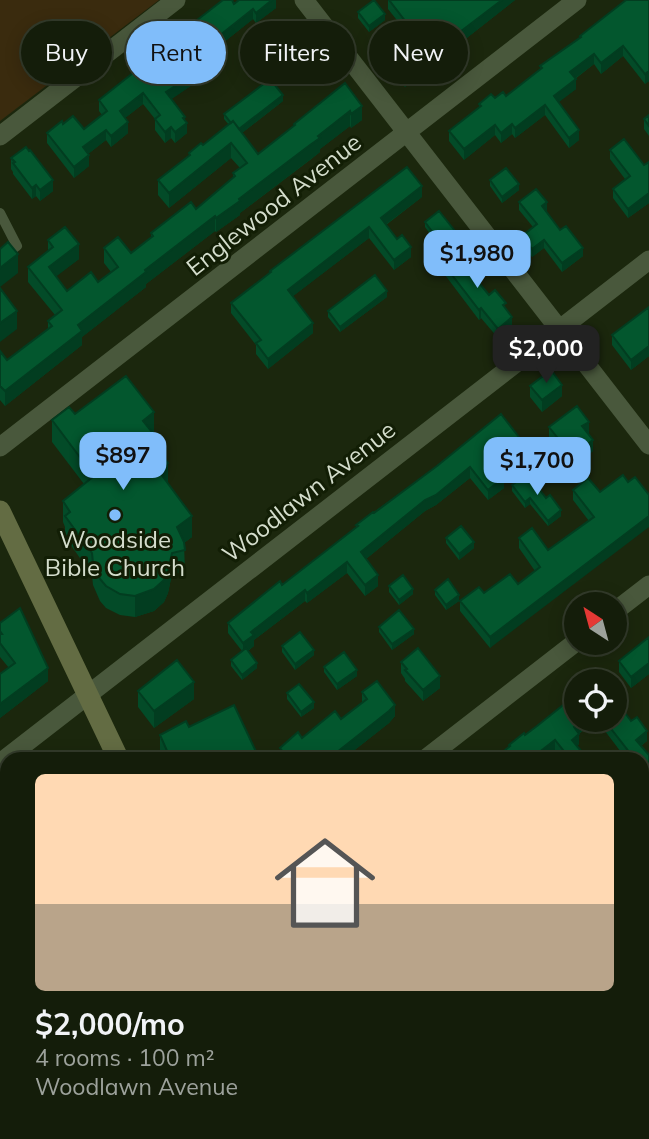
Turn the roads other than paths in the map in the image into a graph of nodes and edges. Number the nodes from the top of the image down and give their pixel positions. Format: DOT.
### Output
graph roads {
  1 [pos="176,0"];
  2 [pos="304,0"];
  3 [pos="577,0"];
  4 [pos="406,133"];
  5 [pos="0,136"];
  6 [pos="0,213"];
  7 [pos="0,258"];
  8 [pos="649,260"];
  9 [pos="559,330"];
  10 [pos="649,445"];
  11 [pos="0,447"];
  12 [pos="0,511"];
  13 [pos="649,585"];
  14 [pos="627,602"];
  15 [pos="564,651"];
  16 [pos="87,695"];
  17 [pos="14,752"];
  18 [pos="115,752"];
  19 [pos="435,752"];
  1 -- 5 [label="street"];
  2 -- 4 [label="street"];
  3 -- 4 [label="street, Englewood Avenue"];
  4 -- 9 [label="street"];
  4 -- 11 [label="street, Englewood Avenue"];
  6 -- 7 [label="lane"];
  8 -- 9 [label="street, Woodlawn Avenue"];
  9 -- 10 [label="street"];
  9 -- 16 [label="street, Woodlawn Avenue"];
  12 -- 16 [label="main road"];
  13 -- 14 [label="street"];
  15 -- 19 [label="street"];
  16 -- 17 [label="street, Woodlawn Avenue"];
  16 -- 18 [label="main road"];
}
